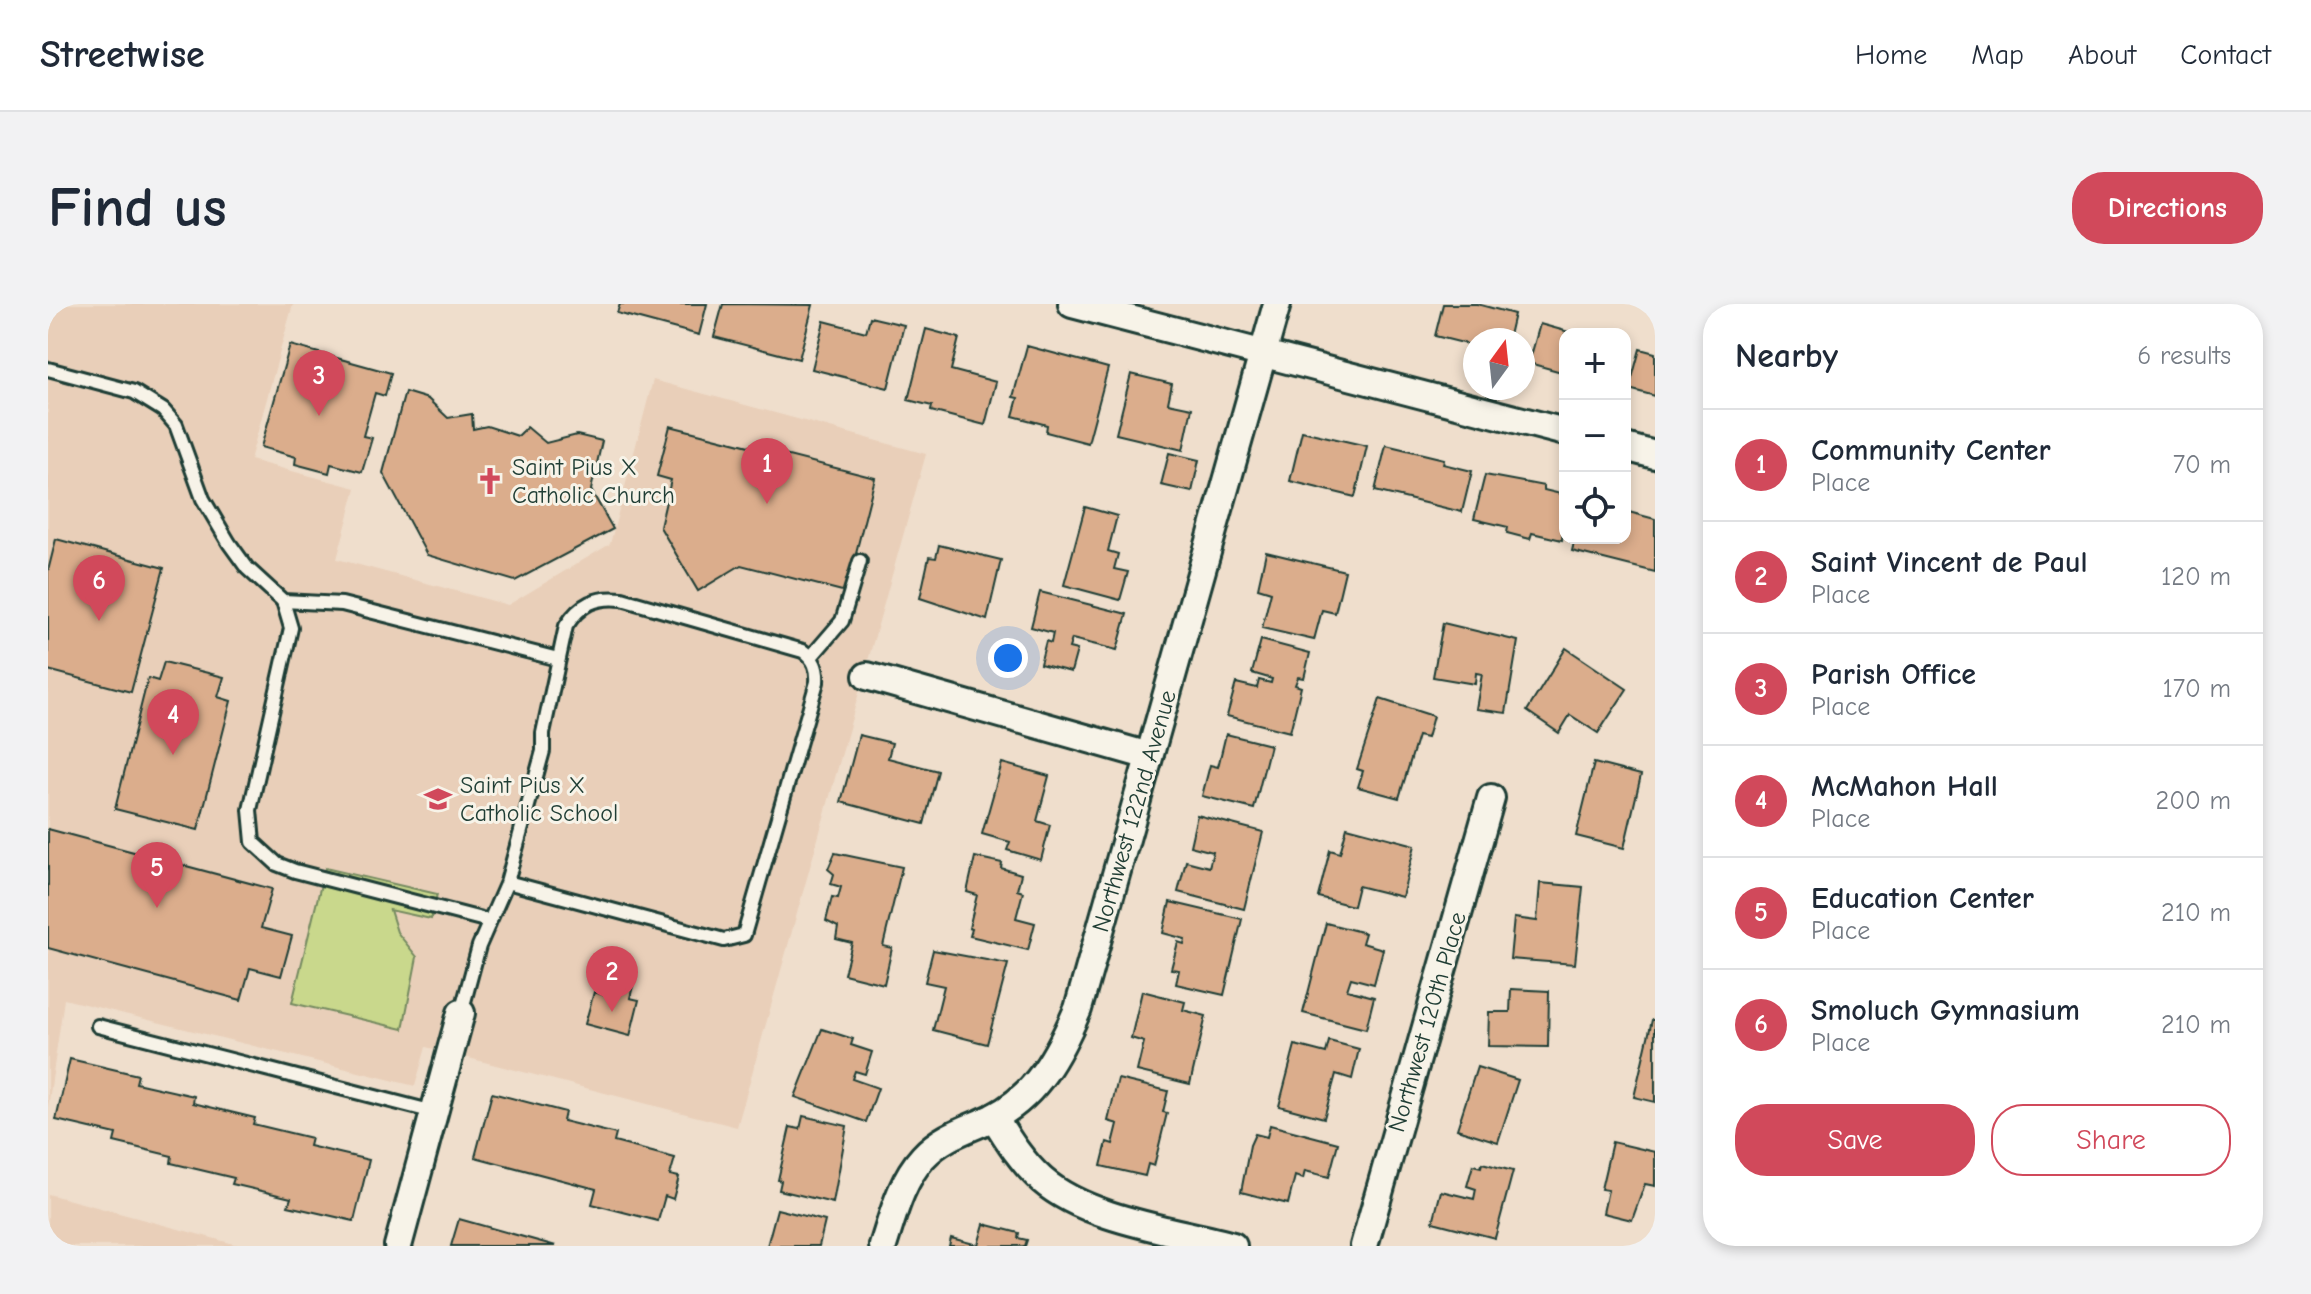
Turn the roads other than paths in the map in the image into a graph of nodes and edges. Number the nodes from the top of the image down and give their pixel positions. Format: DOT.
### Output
graph roads {
  1 [pos="1072,304"];
  2 [pos="1277,304"];
  3 [pos="1263,355"];
  4 [pos="48,369"];
  5 [pos="1559,430"];
  6 [pos="1631,449"];
  7 [pos="1655,455"];
  8 [pos="860,561"];
  9 [pos="283,601"];
  10 [pos="811,657"];
  11 [pos="558,659"];
  12 [pos="867,676"];
  13 [pos="1149,756"];
  14 [pos="1491,798"];
  15 [pos="507,882"];
  16 [pos="489,921"];
  17 [pos="461,1013"];
  18 [pos="98,1026"];
  19 [pos="434,1112"];
  20 [pos="994,1117"];
  21 [pos="398,1246"];
  22 [pos="883,1246"];
  23 [pos="1233,1246"];
  24 [pos="1364,1246"];
  1 -- 3 [label="street"];
  2 -- 3 [label="street, Northwest 122nd Avenue"];
  3 -- 5 [label="street"];
  3 -- 13 [label="street, Northwest 122nd Avenue"];
  4 -- 9 [label="lane"];
  6 -- 7 [label="street"];
  8 -- 10 [label="lane"];
  9 -- 11 [label="lane"];
  9 -- 16 [label="lane"];
  10 -- 11 [label="lane"];
  10 -- 15 [label="lane"];
  11 -- 15 [label="lane"];
  12 -- 13 [label="street"];
  13 -- 20 [label="street, Northwest 122nd Avenue"];
  14 -- 24 [label="street, Northwest 120th Place"];
  15 -- 16 [label="lane"];
  16 -- 17 [label="lane"];
  17 -- 19 [label="street"];
  18 -- 19 [label="lane"];
  19 -- 21 [label="street"];
  20 -- 22 [label="street, Northwest 122nd Avenue"];
  20 -- 23 [label="street"];
}
